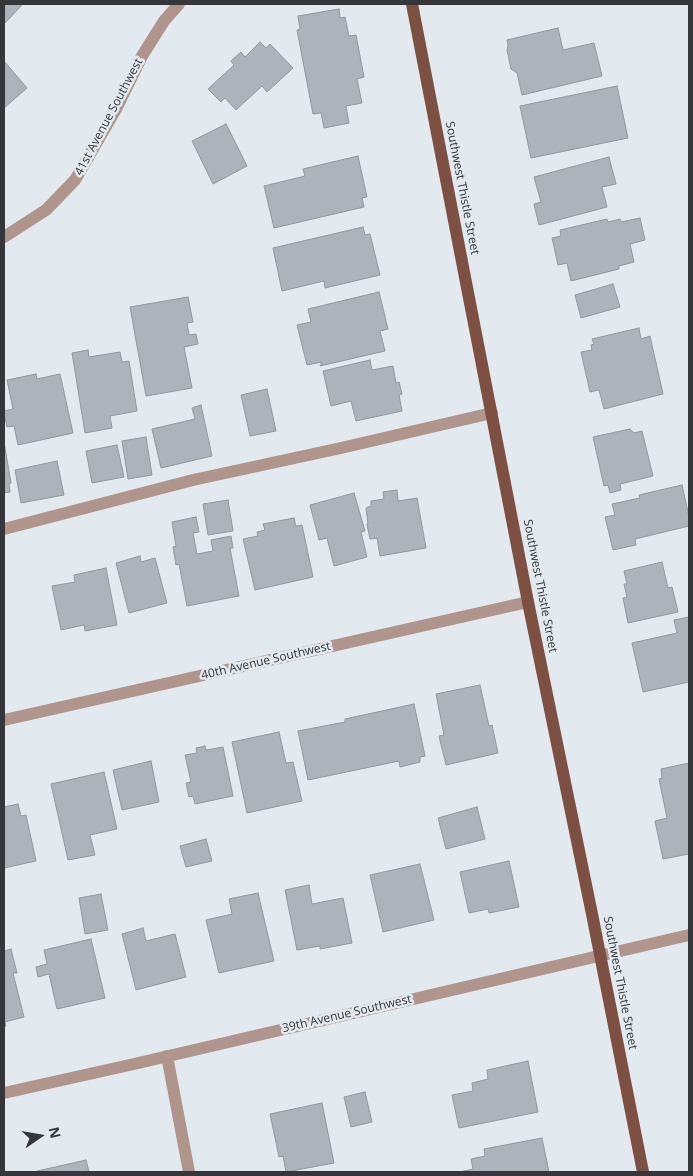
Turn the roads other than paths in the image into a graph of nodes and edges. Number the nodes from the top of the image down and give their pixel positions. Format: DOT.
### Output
graph roads {
  1 [pos="179,4"];
  2 [pos="412,4"];
  3 [pos="4,237"];
  4 [pos="492,413"];
  5 [pos="4,529"];
  6 [pos="528,602"];
  7 [pos="4,720"];
  8 [pos="689,934"];
  9 [pos="600,954"];
  10 [pos="167,1056"];
  11 [pos="4,1093"];
  12 [pos="189,1172"];
  13 [pos="643,1172"];
  1 -- 3 [label="street, 41st Avenue Southwest"];
  2 -- 4 [label="main road, Southwest Thistle Street"];
  4 -- 5 [label="street"];
  4 -- 6 [label="main road, Southwest Thistle Street"];
  6 -- 7 [label="street, 40th Avenue Southwest"];
  6 -- 9 [label="main road, Southwest Thistle Street"];
  8 -- 9 [label="street, 39th Avenue Southwest"];
  9 -- 10 [label="street, 39th Avenue Southwest"];
  9 -- 13 [label="main road, Southwest Thistle Street"];
  10 -- 11 [label="street, 39th Avenue Southwest"];
  10 -- 12 [label="street"];
}
